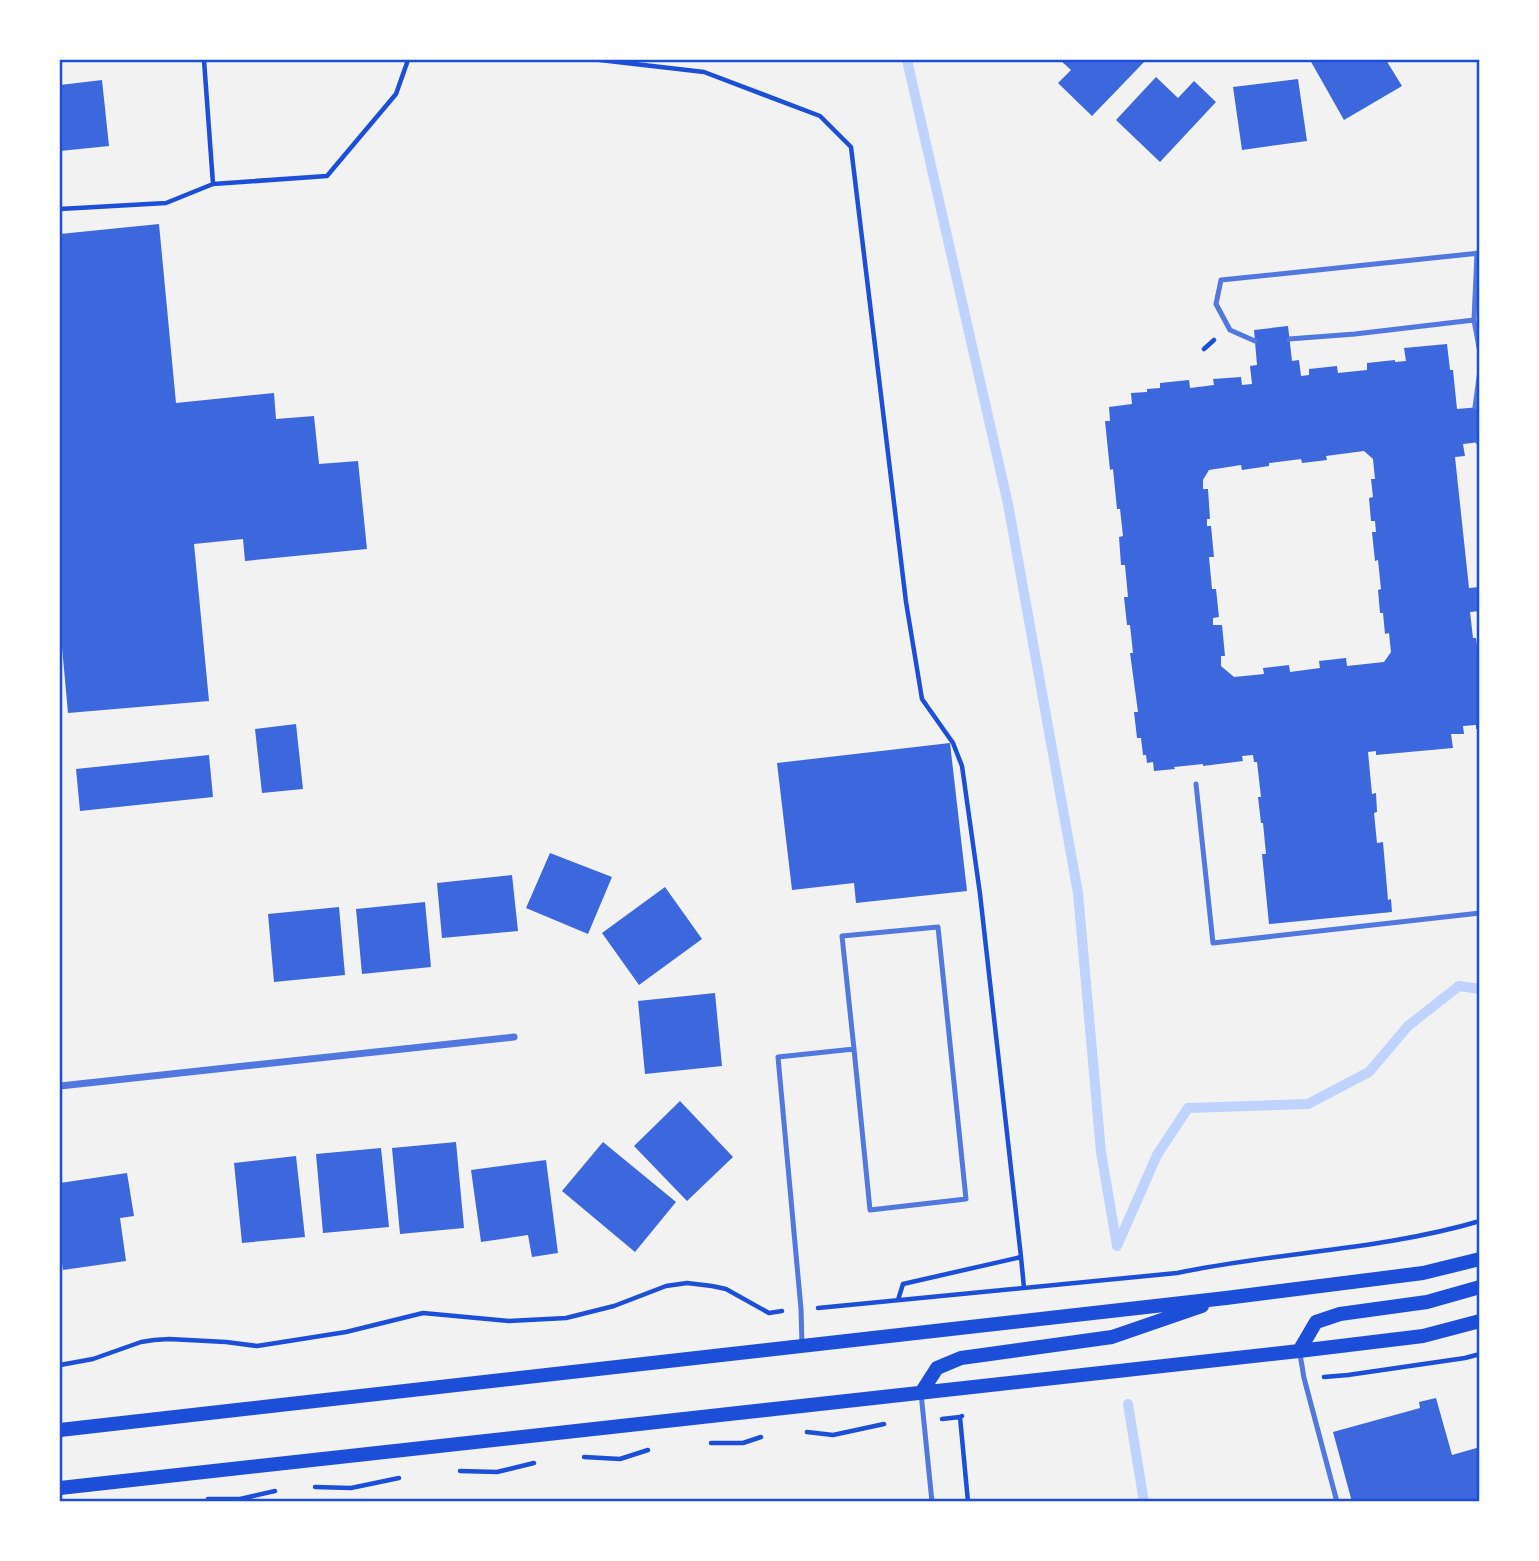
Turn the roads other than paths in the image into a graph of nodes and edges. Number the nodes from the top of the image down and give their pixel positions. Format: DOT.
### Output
graph roads {
  1 [pos="1478,253"];
  2 [pos="1474,320"];
  3 [pos="1289,339"];
  4 [pos="1255,341"];
  5 [pos="1479,353"];
  6 [pos="1479,370"];
  7 [pos="1475,407"];
  8 [pos="1196,784"];
  9 [pos="1479,913"];
  10 [pos="514,1037"];
  11 [pos="854,1049"];
  12 [pos="60,1086"];
  13 [pos="1479,1259"];
  14 [pos="1479,1287"];
  15 [pos="1226,1298"];
  16 [pos="1479,1321"];
  17 [pos="802,1345"];
  18 [pos="1299,1350"];
  19 [pos="921,1393"];
  20 [pos="60,1430"];
  21 [pos="60,1488"];
  22 [pos="932,1502"];
  23 [pos="1337,1502"];
  1 -- 2 [label="lane"];
  1 -- 4 [label="lane"];
  2 -- 3 [label="lane"];
  2 -- 5 [label="lane"];
  6 -- 7 [label="lane"];
  8 -- 9 [label="lane"];
  10 -- 12 [label="street"];
  11 -- 11 [label="lane"];
  11 -- 17 [label="lane"];
  13 -- 15 [label="main road"];
  14 -- 18 [label="main road"];
  15 -- 17 [label="main road"];
  15 -- 19 [label="main road"];
  16 -- 18 [label="main road"];
  17 -- 20 [label="main road"];
  18 -- 19 [label="main road"];
  18 -- 23 [label="lane"];
  19 -- 21 [label="main road"];
  19 -- 22 [label="lane"];
}
